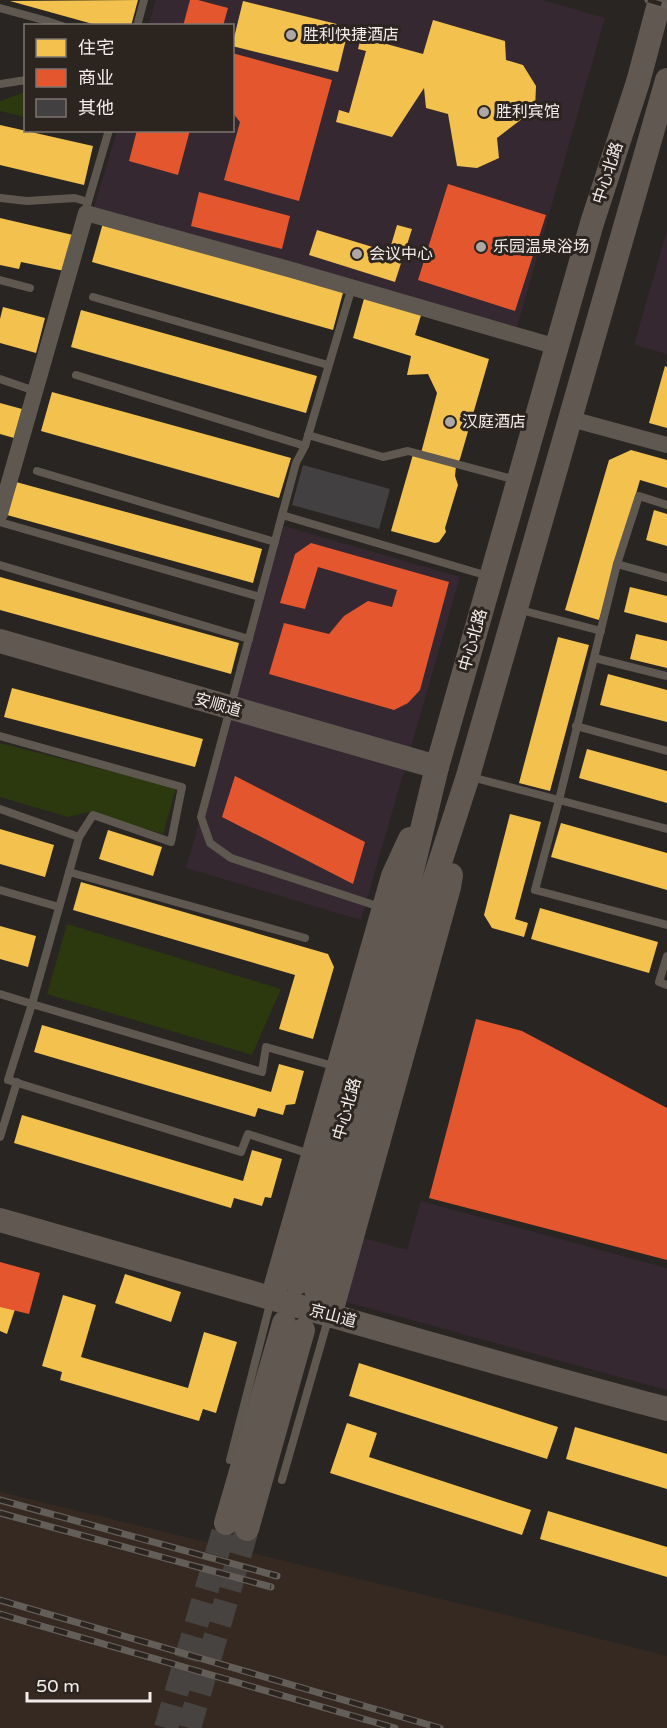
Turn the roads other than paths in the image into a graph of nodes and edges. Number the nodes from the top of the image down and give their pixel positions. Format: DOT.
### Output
graph roads {
  1 [pos="144,0"];
  2 [pos="650,0"];
  3 [pos="660,0"];
  4 [pos="0,8"];
  5 [pos="46,23"];
  6 [pos="138,24"];
  7 [pos="652,32"];
  8 [pos="24,80"];
  9 [pos="667,80"];
  10 [pos="0,84"];
  11 [pos="108,132"];
  12 [pos="0,198"];
  13 [pos="87,207"];
  14 [pos="0,280"];
  15 [pos="352,287"];
  16 [pos="30,288"];
  17 [pos="93,297"];
  18 [pos="557,347"];
  19 [pos="328,365"];
  20 [pos="76,375"];
  21 [pos="0,379"];
  22 [pos="35,391"];
  23 [pos="571,419"];
  24 [pos="308,435"];
  25 [pos="667,445"];
  26 [pos="305,446"];
  27 [pos="37,471"];
  28 [pos="519,481"];
  29 [pos="667,505"];
  30 [pos="0,514"];
  31 [pos="282,515"];
  32 [pos="0,522"];
  33 [pos="274,542"];
  34 [pos="617,564"];
  35 [pos="0,566"];
  36 [pos="492,577"];
  37 [pos="667,578"];
  38 [pos="260,597"];
  39 [pos="517,609"];
  40 [pos="601,631"];
  41 [pos="249,639"];
  42 [pos="0,641"];
  43 [pos="595,658"];
  44 [pos="667,676"];
  45 [pos="230,709"];
  46 [pos="576,726"];
  47 [pos="0,736"];
  48 [pos="667,751"];
  49 [pos="437,766"];
  50 [pos="468,776"];
  51 [pos="429,799"];
  52 [pos="559,800"];
  53 [pos="459,807"];
  54 [pos="0,809"];
  55 [pos="667,829"];
  56 [pos="79,837"];
  57 [pos="69,872"];
  58 [pos="0,890"];
  59 [pos="59,907"];
  60 [pos="384,909"];
  61 [pos="667,925"];
  62 [pos="305,938"];
  63 [pos="667,956"];
  64 [pos="667,985"];
  65 [pos="0,994"];
  66 [pos="32,1004"];
  67 [pos="338,1067"];
  68 [pos="8,1080"];
  69 [pos="0,1137"];
  70 [pos="312,1155"];
  71 [pos="0,1220"];
  72 [pos="272,1299"];
  73 [pos="330,1316"];
  74 [pos="293,1327"];
  75 [pos="667,1409"];
  76 [pos="230,1461"];
  77 [pos="282,1480"];
  78 [pos="237,1526"];
  1 -- 6 [label="lane"];
  2 -- 7 [label="main road"];
  3 -- 7 [label="main road, 中心北路"];
  4 -- 5 [label="lane"];
  7 -- 18 [label="main road, 中心北路"];
  8 -- 10 [label="lane"];
  9 -- 23 [label="main road, 中心北路"];
  11 -- 13 [label="lane"];
  12 -- 13 [label="lane"];
  13 -- 15 [label="street"];
  13 -- 22 [label="street"];
  14 -- 16 [label="lane"];
  15 -- 18 [label="street"];
  15 -- 19 [label="lane"];
  17 -- 19 [label="lane"];
  18 -- 28 [label="main road, 中心北路"];
  19 -- 24 [label="lane"];
  20 -- 26 [label="lane"];
  21 -- 22 [label="lane"];
  22 -- 30 [label="street"];
  23 -- 25 [label="street"];
  23 -- 39 [label="main road, 中心北路"];
  24 -- 26 [label="lane"];
  24 -- 28 [label="lane"];
  26 -- 31 [label="lane"];
  27 -- 33 [label="lane"];
  28 -- 36 [label="main road, 中心北路"];
  29 -- 34 [label="lane"];
  31 -- 33 [label="lane"];
  31 -- 36 [label="lane"];
  32 -- 38 [label="lane"];
  33 -- 38 [label="lane"];
  34 -- 37 [label="lane"];
  34 -- 40 [label="lane"];
  35 -- 41 [label="lane"];
  36 -- 49 [label="main road, 中心北路"];
  38 -- 41 [label="lane"];
  39 -- 40 [label="lane"];
  39 -- 50 [label="main road, 中心北路"];
  40 -- 43 [label="lane"];
  41 -- 45 [label="lane"];
  42 -- 45 [label="main road, 安顺道"];
  43 -- 44 [label="lane"];
  43 -- 46 [label="lane"];
  45 -- 49 [label="main road, 安顺道"];
  45 -- 60 [label="lane"];
  46 -- 48 [label="lane"];
  46 -- 52 [label="lane"];
  47 -- 56 [label="lane"];
  49 -- 51 [label="main road, 中心北路"];
  50 -- 52 [label="lane"];
  50 -- 53 [label="main road, 中心北路"];
  51 -- 53 [label="main road, 中心北路"];
  51 -- 60 [label="main road"];
  52 -- 55 [label="lane"];
  52 -- 61 [label="lane"];
  53 -- 73 [label="main road"];
  54 -- 56 [label="lane"];
  56 -- 57 [label="lane"];
  57 -- 59 [label="lane"];
  57 -- 62 [label="lane"];
  58 -- 59 [label="lane"];
  59 -- 66 [label="lane"];
  60 -- 67 [label="main road"];
  63 -- 64 [label="lane"];
  65 -- 66 [label="lane"];
  66 -- 67 [label="lane"];
  66 -- 68 [label="lane"];
  67 -- 70 [label="main road"];
  68 -- 69 [label="lane"];
  68 -- 70 [label="lane"];
  70 -- 72 [label="main road"];
  71 -- 72 [label="main road, 京山道"];
  72 -- 73 [label="main road, 京山道"];
  72 -- 76 [label="lane"];
  73 -- 75 [label="main road, 京山道"];
  73 -- 77 [label="lane"];
  74 -- 78 [label="main road"];
}
